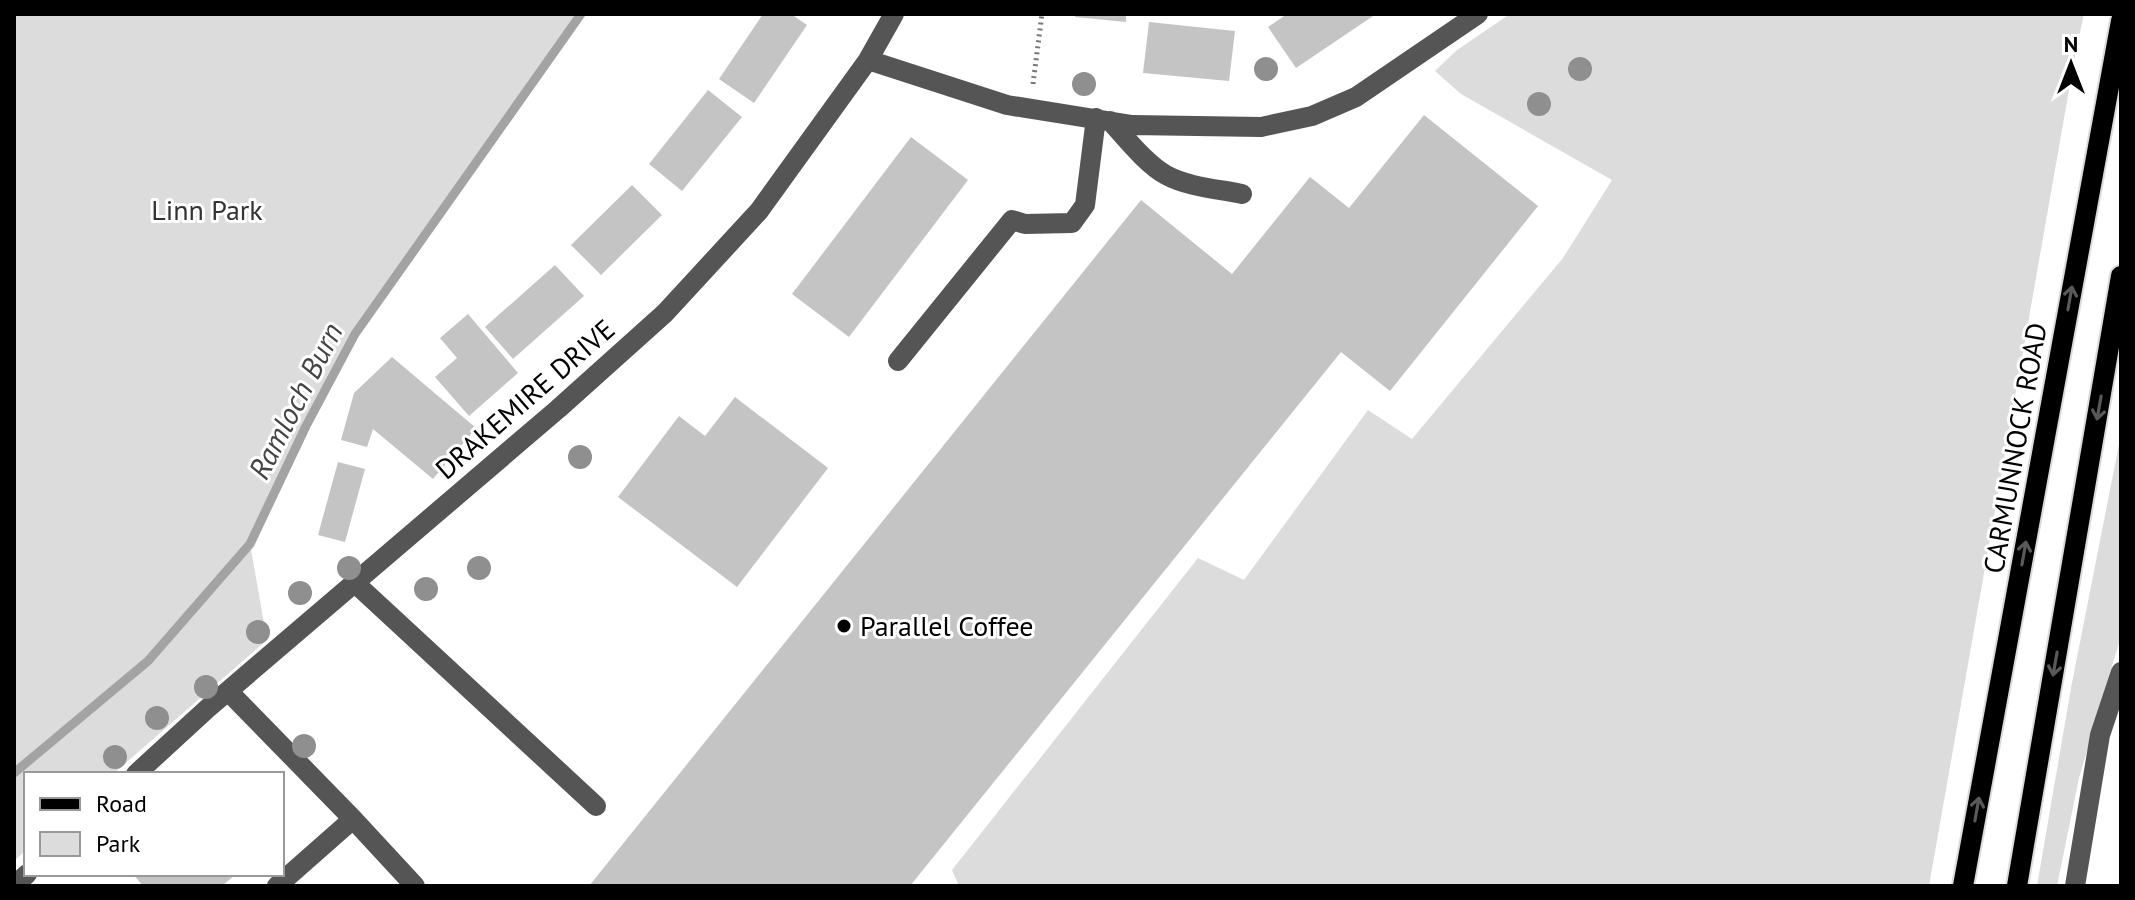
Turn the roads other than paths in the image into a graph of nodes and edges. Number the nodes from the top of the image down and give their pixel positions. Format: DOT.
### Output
graph roads {
  1 [pos="894,14"];
  2 [pos="1478,14"];
  3 [pos="2121,21"];
  4 [pos="868,60"];
  5 [pos="1103,120"];
  6 [pos="1242,194"];
  7 [pos="2121,276"];
  8 [pos="898,361"];
  9 [pos="355,583"];
  10 [pos="2121,672"];
  11 [pos="228,691"];
  12 [pos="138,772"];
  13 [pos="596,806"];
  14 [pos="353,819"];
  15 [pos="277,886"];
  16 [pos="415,886"];
  17 [pos="1963,886"];
  18 [pos="2017,886"];
  19 [pos="2075,886"];
  1 -- 4 [label="street, DRAKEMIRE DRIVE"];
  2 -- 5 [label="street"];
  17 -- 3 [label="main road, CARMUNNOCK ROAD, one-way"];
  4 -- 5 [label="street"];
  4 -- 9 [label="street, DRAKEMIRE DRIVE"];
  5 -- 6 [label="street"];
  5 -- 8 [label="street"];
  7 -- 18 [label="main road, one-way"];
  9 -- 11 [label="street, DRAKEMIRE DRIVE"];
  9 -- 13 [label="street"];
  10 -- 19 [label="street"];
  11 -- 12 [label="street, DRAKEMIRE DRIVE"];
  11 -- 14 [label="street"];
  14 -- 15 [label="street"];
  14 -- 16 [label="street"];
}
